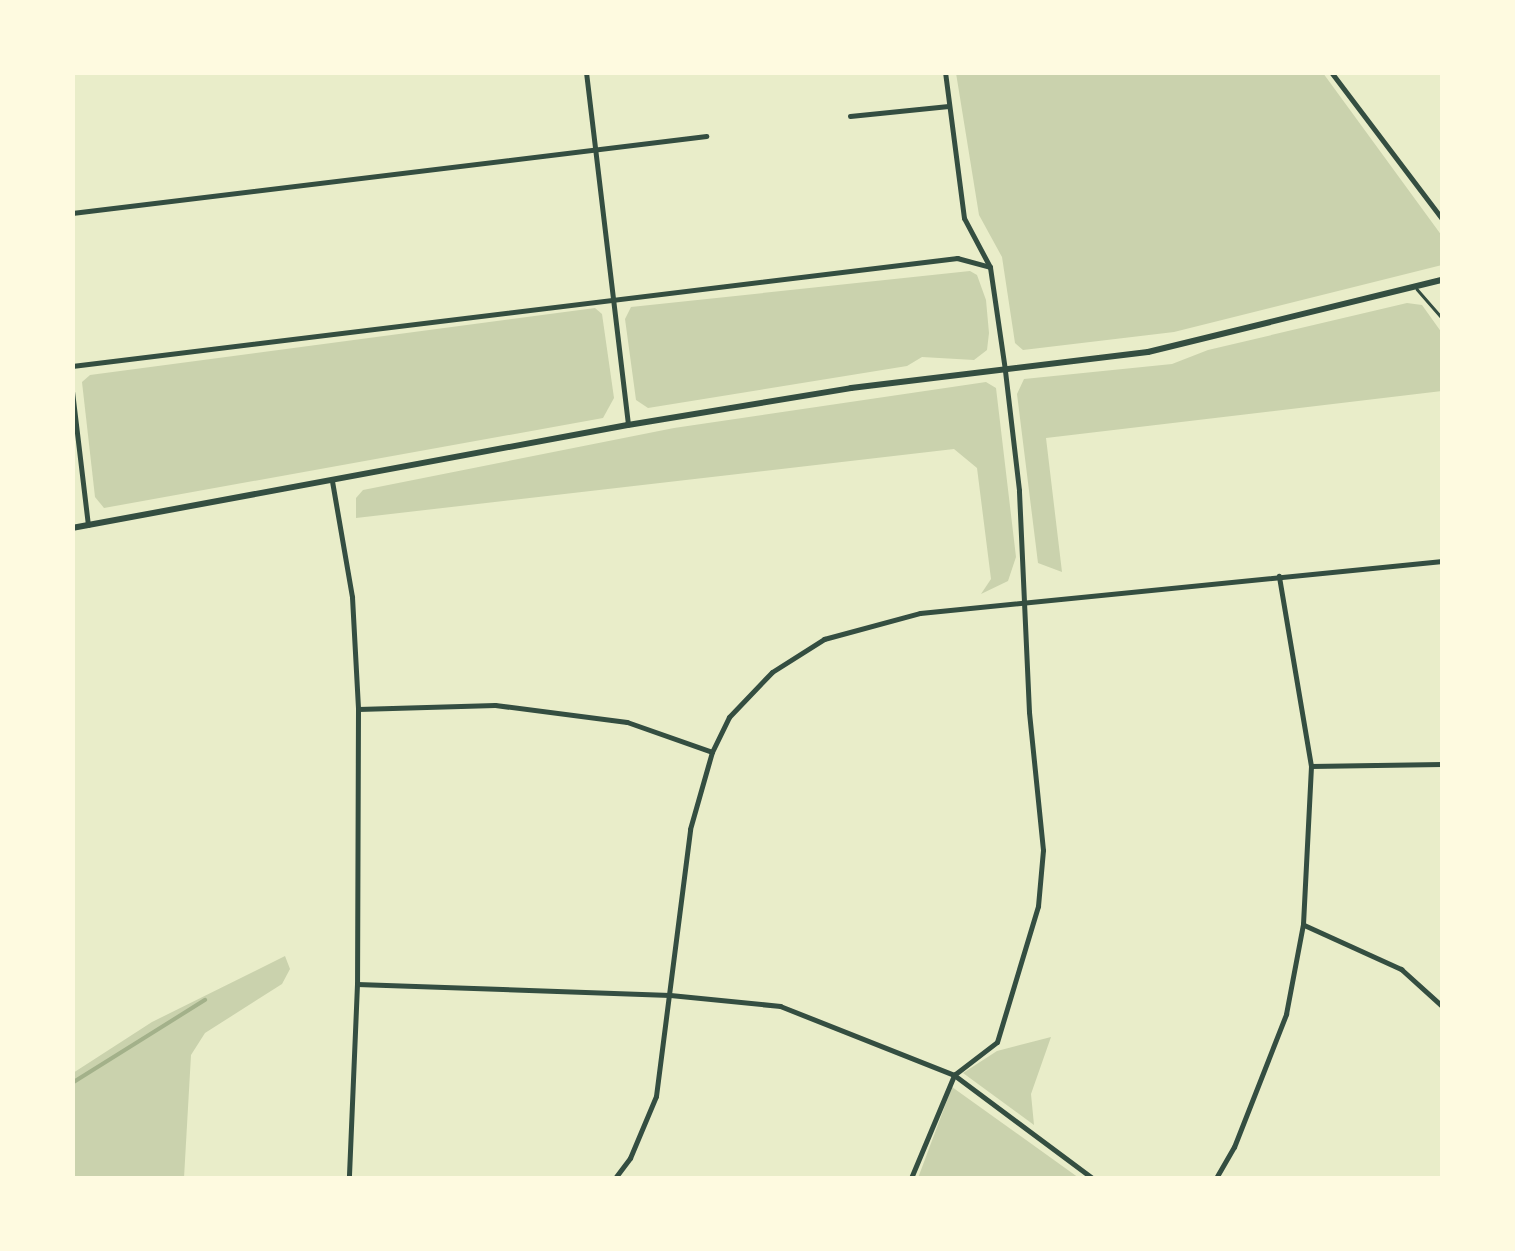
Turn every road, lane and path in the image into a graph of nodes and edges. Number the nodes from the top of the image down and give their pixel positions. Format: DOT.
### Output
graph roads {
  1 [pos="586,72"];
  2 [pos="945,72"];
  3 [pos="1332,72"];
  4 [pos="948,106"];
  5 [pos="850,116"];
  6 [pos="706,136"];
  7 [pos="596,151"];
  8 [pos="72,213"];
  9 [pos="1442,219"];
  10 [pos="990,267"];
  11 [pos="1442,280"];
  12 [pos="1416,288"];
  13 [pos="614,300"];
  14 [pos="1442,318"];
  15 [pos="72,366"];
  16 [pos="1005,370"];
  17 [pos="72,391"];
  18 [pos="628,424"];
  19 [pos="332,481"];
  20 [pos="88,525"];
  21 [pos="72,528"];
  22 [pos="1442,560"];
  23 [pos="1278,576"];
  24 [pos="1024,600"];
  25 [pos="358,709"];
  26 [pos="712,752"];
  27 [pos="1442,764"];
  28 [pos="1311,766"];
  29 [pos="1303,924"];
  30 [pos="356,984"];
  31 [pos="670,995"];
  32 [pos="1442,1006"];
  33 [pos="954,1075"];
  34 [pos="349,1178"];
  35 [pos="616,1178"];
  36 [pos="911,1178"];
  37 [pos="1092,1178"];
  38 [pos="1216,1178"];
  1 -- 7 [label="street"];
  2 -- 4 [label="street"];
  3 -- 9 [label="street"];
  4 -- 5 [label="street"];
  4 -- 10 [label="street"];
  6 -- 7 [label="street"];
  7 -- 8 [label="street"];
  7 -- 13 [label="street"];
  10 -- 13 [label="street"];
  10 -- 16 [label="street"];
  11 -- 12 [label="street"];
  12 -- 14 [label="lane"];
  12 -- 16 [label="street"];
  13 -- 15 [label="street"];
  13 -- 18 [label="street"];
  16 -- 18 [label="street"];
  16 -- 24 [label="street"];
  17 -- 20 [label="street"];
  18 -- 19 [label="street"];
  19 -- 20 [label="street"];
  19 -- 25 [label="street"];
  20 -- 21 [label="street"];
  22 -- 23 [label="street"];
  23 -- 24 [label="street"];
  23 -- 28 [label="street"];
  24 -- 26 [label="street"];
  24 -- 33 [label="street"];
  25 -- 26 [label="street"];
  25 -- 30 [label="street"];
  26 -- 31 [label="street"];
  27 -- 28 [label="street"];
  28 -- 29 [label="street"];
  29 -- 32 [label="street"];
  29 -- 38 [label="street"];
  30 -- 31 [label="street"];
  30 -- 34 [label="street"];
  31 -- 33 [label="street"];
  31 -- 35 [label="street"];
  33 -- 36 [label="street"];
  33 -- 37 [label="street"];
}
